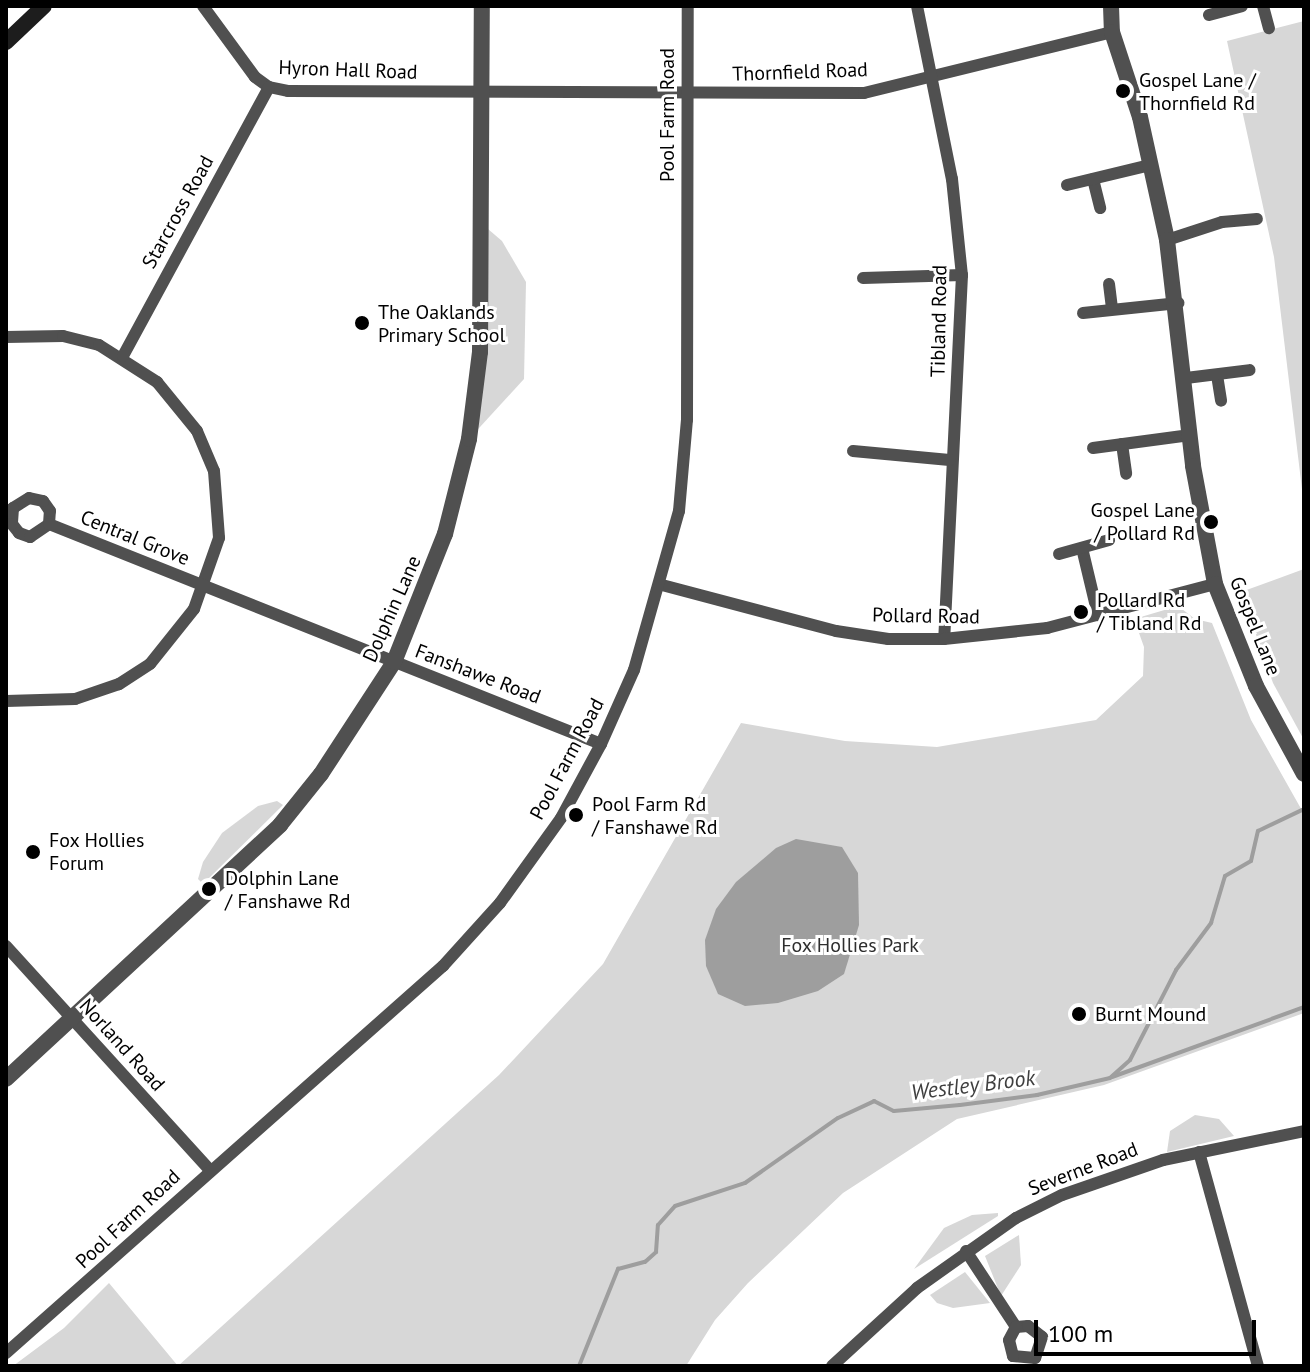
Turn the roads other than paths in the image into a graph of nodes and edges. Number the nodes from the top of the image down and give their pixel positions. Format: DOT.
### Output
graph roads {
  1 [pos="44,6"];
  2 [pos="203,6"];
  3 [pos="482,6"];
  4 [pos="688,6"];
  5 [pos="917,6"];
  6 [pos="1111,6"];
  7 [pos="1242,6"];
  8 [pos="1263,6"];
  9 [pos="1209,15"];
  10 [pos="1269,28"];
  11 [pos="1112,32"];
  12 [pos="6,42"];
  13 [pos="933,79"];
  14 [pos="269,87"];
  15 [pos="483,95"];
  16 [pos="689,95"];
  17 [pos="1150,165"];
  18 [pos="1093,179"];
  19 [pos="1067,185"];
  20 [pos="1100,208"];
  21 [pos="1257,219"];
  22 [pos="1167,240"];
  23 [pos="962,275"];
  24 [pos="863,278"];
  25 [pos="1109,284"];
  26 [pos="1178,303"];
  27 [pos="1112,309"];
  28 [pos="1083,313"];
  29 [pos="6,337"];
  30 [pos="123,356"];
  31 [pos="1250,370"];
  32 [pos="1217,375"];
  33 [pos="1186,378"];
  34 [pos="1221,401"];
  35 [pos="1190,435"];
  36 [pos="1122,444"];
  37 [pos="1093,448"];
  38 [pos="853,451"];
  39 [pos="950,460"];
  40 [pos="1126,474"];
  41 [pos="49,524"];
  42 [pos="1109,540"];
  43 [pos="1082,548"];
  44 [pos="1059,554"];
  45 [pos="1215,584"];
  46 [pos="662,585"];
  47 [pos="205,588"];
  48 [pos="1098,615"];
  49 [pos="944,639"];
  50 [pos="394,662"];
  51 [pos="6,701"];
  52 [pos="601,744"];
  53 [pos="1304,774"];
  54 [pos="6,946"];
  55 [pos="72,1020"];
  56 [pos="6,1079"];
  57 [pos="1304,1131"];
  58 [pos="1199,1152"];
  59 [pos="210,1170"];
  60 [pos="966,1251"];
  61 [pos="1016,1327"];
  62 [pos="6,1353"];
  63 [pos="832,1366"];
  64 [pos="1258,1366"];
  1 -- 12 [label="main road"];
  2 -- 14 [label="street, Hyron Hall Road"];
  3 -- 15 [label="street, Dolphin Lane"];
  4 -- 16 [label="street, Pool Farm Road"];
  5 -- 13 [label="street, Tibland Road"];
  6 -- 11 [label="street, Gospel Lane"];
  7 -- 9 [label="street"];
  8 -- 10 [label="street"];
  11 -- 13 [label="street, Thornfield Road"];
  11 -- 17 [label="street, Gospel Lane"];
  13 -- 16 [label="street, Thornfield Road"];
  13 -- 23 [label="street, Tibland Road"];
  14 -- 15 [label="street, Hyron Hall Road"];
  14 -- 30 [label="street, Starcross Road"];
  15 -- 16 [label="street, Thornfield Road"];
  15 -- 50 [label="street, Dolphin Lane"];
  16 -- 46 [label="street, Pool Farm Road"];
  17 -- 18 [label="street"];
  17 -- 22 [label="street, Gospel Lane"];
  18 -- 19 [label="street"];
  18 -- 20 [label="street"];
  21 -- 22 [label="street"];
  22 -- 26 [label="street, Gospel Lane"];
  23 -- 24 [label="street"];
  23 -- 39 [label="street, Tibland Road"];
  25 -- 27 [label="street"];
  26 -- 27 [label="street"];
  26 -- 33 [label="street, Gospel Lane"];
  27 -- 28 [label="street"];
  29 -- 30 [label="street"];
  30 -- 47 [label="street"];
  31 -- 32 [label="street"];
  32 -- 33 [label="street"];
  32 -- 34 [label="street"];
  33 -- 35 [label="street, Gospel Lane"];
  35 -- 36 [label="street"];
  35 -- 45 [label="street, Gospel Lane"];
  36 -- 37 [label="street"];
  36 -- 40 [label="street"];
  38 -- 39 [label="street"];
  39 -- 49 [label="street, Tibland Road"];
  41 -- 47 [label="street, Central Grove"];
  42 -- 43 [label="street"];
  43 -- 44 [label="street"];
  43 -- 48 [label="street"];
  45 -- 48 [label="street, Pollard Road"];
  45 -- 53 [label="street, Gospel Lane"];
  46 -- 49 [label="street, Pollard Road"];
  46 -- 52 [label="street, Pool Farm Road"];
  47 -- 50 [label="street, Fanshawe Road"];
  47 -- 51 [label="street"];
  48 -- 49 [label="street, Pollard Road"];
  50 -- 52 [label="street, Fanshawe Road"];
  50 -- 55 [label="street, Dolphin Lane"];
  52 -- 59 [label="street, Pool Farm Road"];
  54 -- 55 [label="street, Norland Road"];
  55 -- 56 [label="street, Dolphin Lane"];
  55 -- 59 [label="street, Norland Road"];
  57 -- 58 [label="street, Severne Road"];
  58 -- 60 [label="street, Severne Road"];
  58 -- 64 [label="street"];
  59 -- 62 [label="street, Pool Farm Road"];
  60 -- 61 [label="street"];
  60 -- 63 [label="street, Severne Road"];
}
